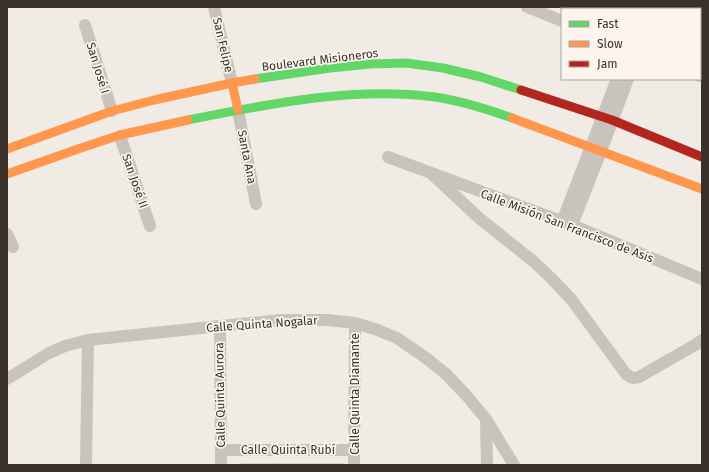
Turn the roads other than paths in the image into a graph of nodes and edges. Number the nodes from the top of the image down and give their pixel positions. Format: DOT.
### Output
graph roads {
  1 [pos="214,7"];
  2 [pos="527,7"];
  3 [pos="561,21"];
  4 [pos="85,24"];
  5 [pos="617,80"];
  6 [pos="627,80"];
  7 [pos="232,83"];
  8 [pos="238,110"];
  9 [pos="112,111"];
  10 [pos="607,119"];
  11 [pos="120,136"];
  12 [pos="596,149"];
  13 [pos="7,150"];
  14 [pos="388,157"];
  15 [pos="702,158"];
  16 [pos="7,174"];
  17 [pos="432,174"];
  18 [pos="702,189"];
  19 [pos="256,204"];
  20 [pos="567,223"];
  21 [pos="150,226"];
  22 [pos="7,234"];
  23 [pos="13,247"];
  24 [pos="702,279"];
  25 [pos="355,323"];
  26 [pos="220,326"];
  27 [pos="88,340"];
  28 [pos="702,340"];
  29 [pos="7,379"];
  30 [pos="486,419"];
  31 [pos="221,450"];
  32 [pos="354,450"];
  33 [pos="86,465"];
  34 [pos="221,465"];
  35 [pos="354,465"];
  36 [pos="487,465"];
  37 [pos="514,465"];
  1 -- 7 [label="street, San Felipe"];
  2 -- 3 [label="street"];
  4 -- 9 [label="street, San José I"];
  5 -- 10 [label="street"];
  6 -- 10 [label="street"];
  7 -- 8 [label="street"];
  7 -- 9 [label="street, Boulevard Misioneros"];
  7 -- 10 [label="street, Boulevard Misioneros"];
  8 -- 11 [label="street"];
  8 -- 12 [label="street"];
  8 -- 19 [label="street, Santa Ana"];
  9 -- 13 [label="street, Boulevard Misioneros"];
  10 -- 12 [label="street"];
  10 -- 15 [label="street, Boulevard Misioneros"];
  11 -- 16 [label="street"];
  11 -- 21 [label="street, San José II"];
  12 -- 18 [label="street"];
  12 -- 20 [label="street"];
  14 -- 17 [label="street, Calle Misión San Francisco de Asís"];
  17 -- 20 [label="street, Calle Misión San Francisco de Asís"];
  17 -- 28 [label="street, Calle Misión San Francisco de Asís"];
  20 -- 24 [label="street, Calle Misión San Francisco de Asís"];
  22 -- 23 [label="street"];
  25 -- 26 [label="street, Calle Quinta Nogalar"];
  25 -- 30 [label="street, Calle Quinta Nogalar"];
  25 -- 32 [label="street, Calle Quinta Diamante"];
  26 -- 27 [label="street, Calle Quinta Nogalar"];
  26 -- 31 [label="street, Calle Quinta Aurora"];
  27 -- 29 [label="street, Calle Quinta Nogalar"];
  27 -- 33 [label="street"];
  30 -- 36 [label="street"];
  30 -- 37 [label="street, Calle Quinta Nogalar"];
  31 -- 32 [label="street, Calle Quinta Rubí"];
  31 -- 34 [label="street, Calle Quinta Aurora"];
  32 -- 35 [label="street, Calle Quinta Diamante"];
}
